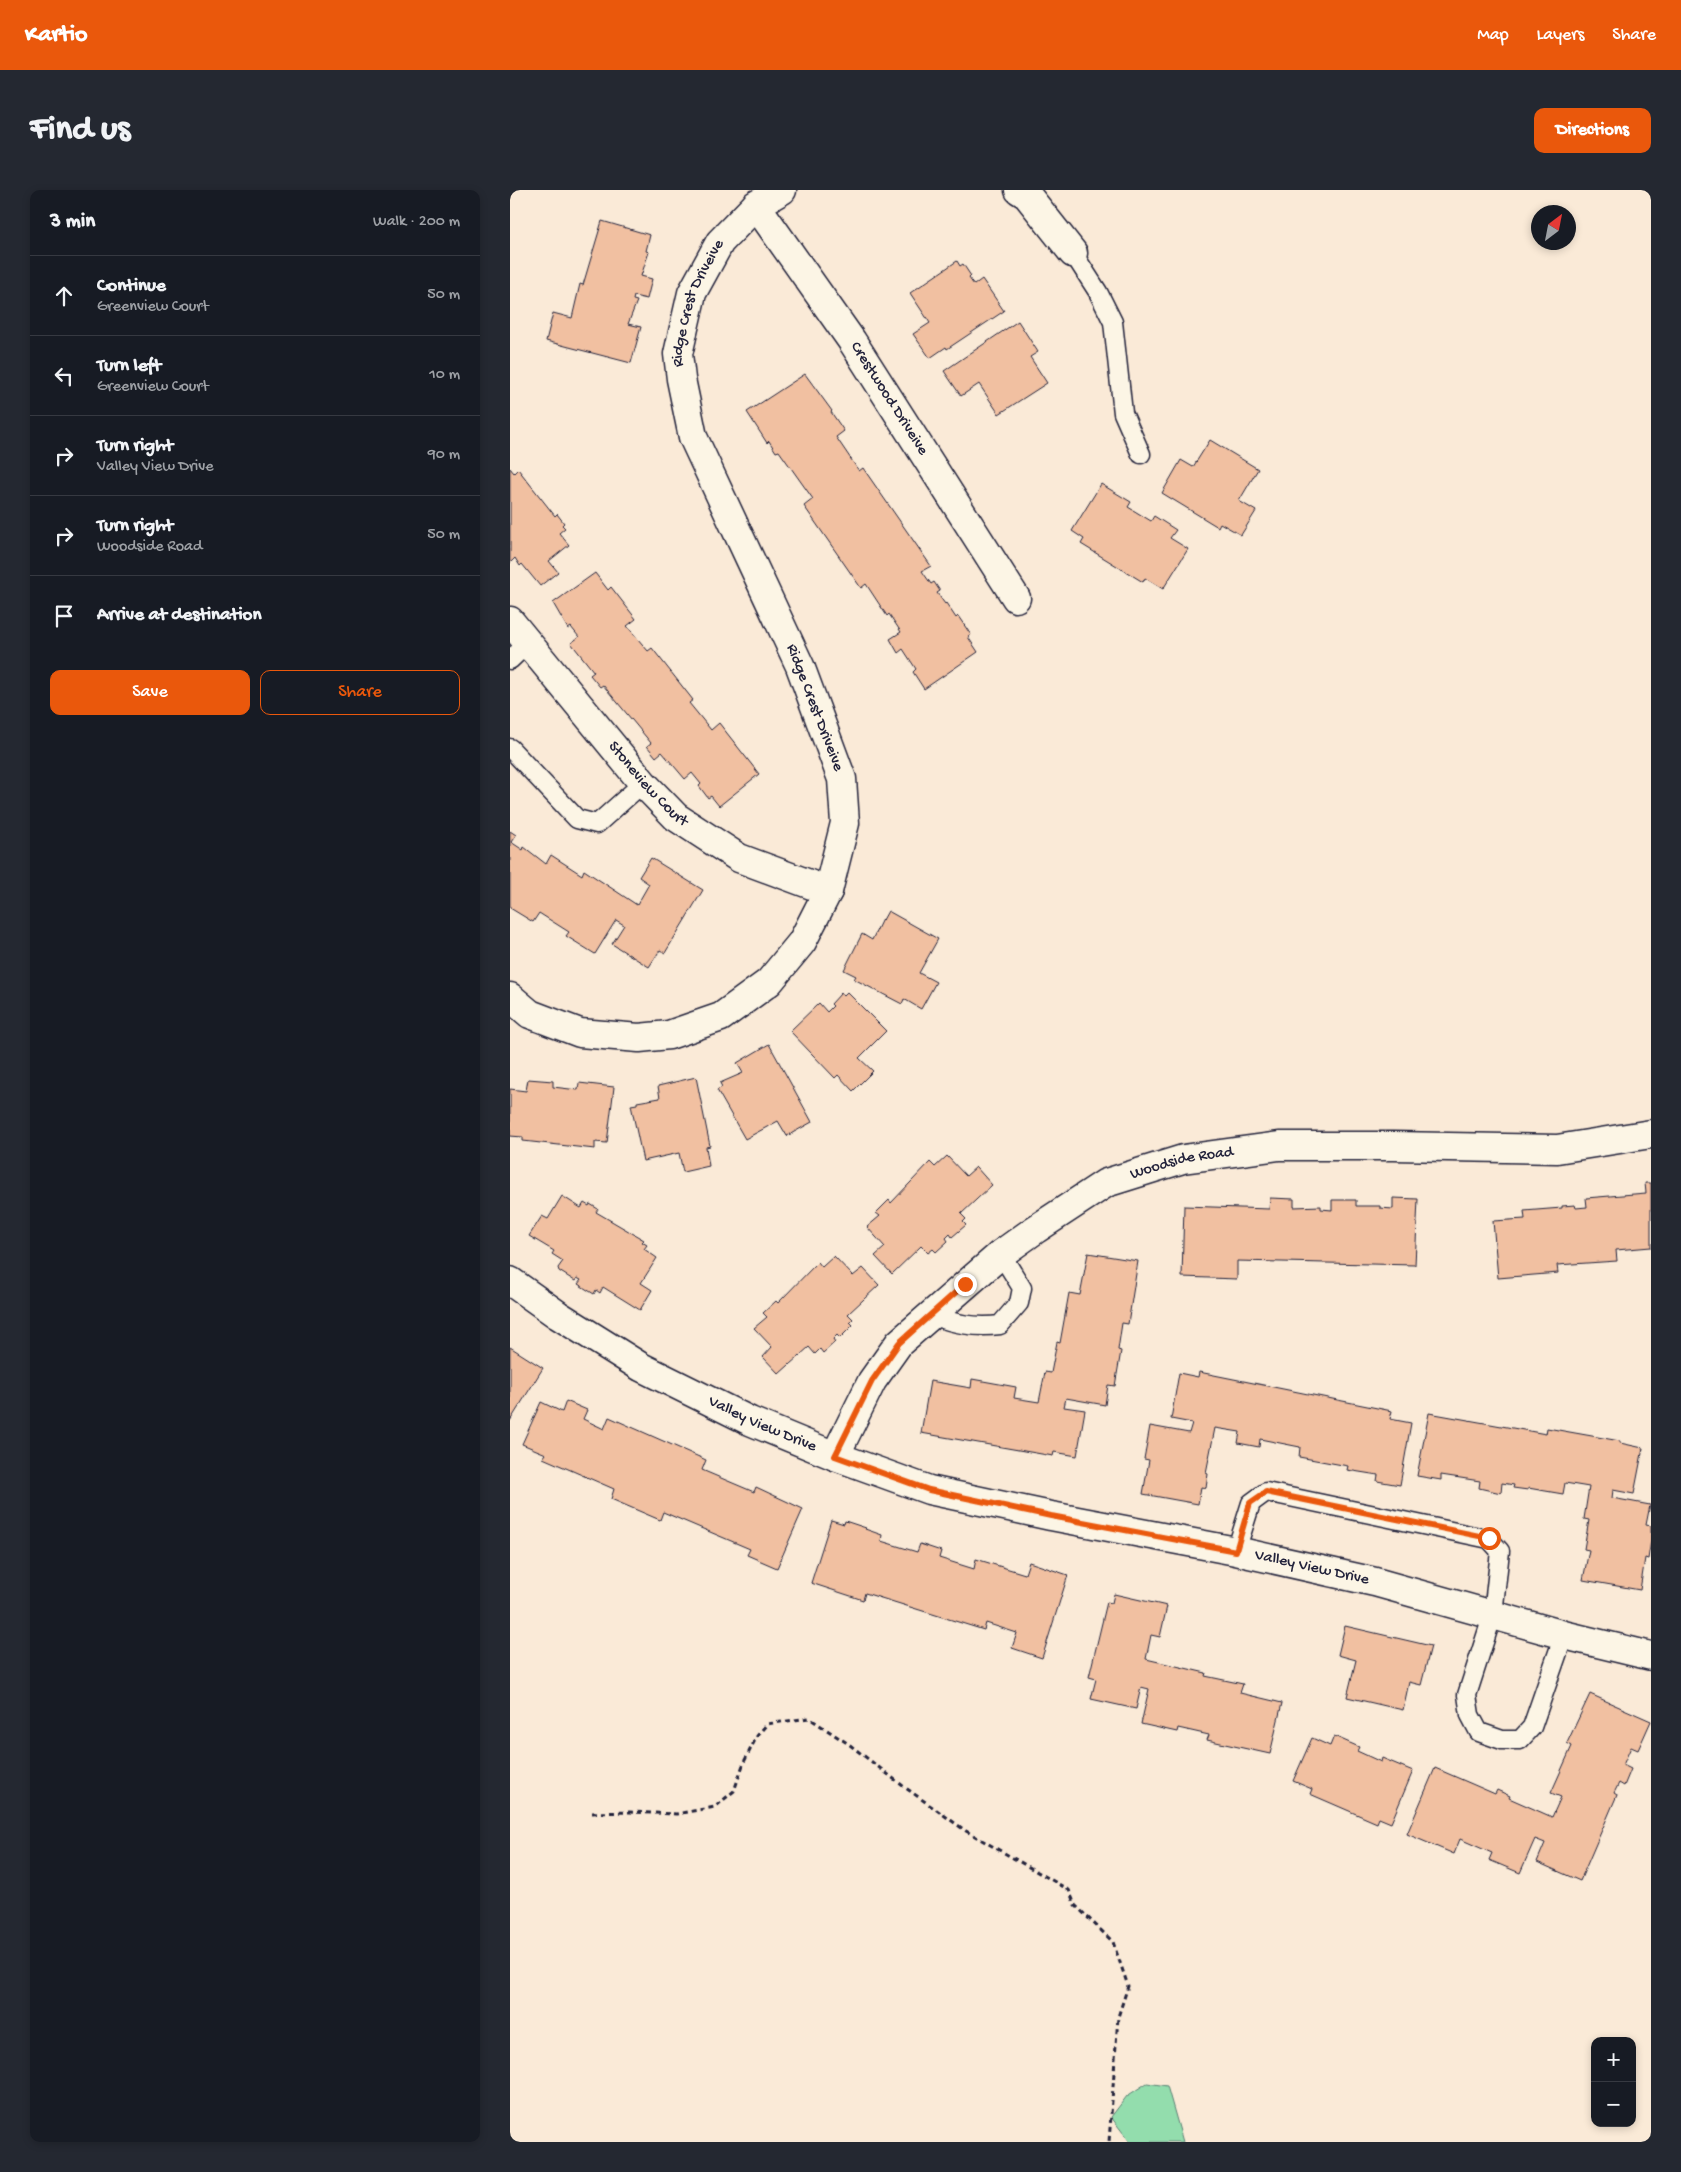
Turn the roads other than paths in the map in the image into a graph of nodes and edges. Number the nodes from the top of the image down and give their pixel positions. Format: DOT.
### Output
graph roads {
  1 [pos="782,190"];
  2 [pos="1018,190"];
  3 [pos="756,205"];
  4 [pos="1073,253"];
  5 [pos="1141,454"];
  6 [pos="1016,598"];
  7 [pos="510,621"];
  8 [pos="519,651"];
  9 [pos="510,748"];
  10 [pos="643,783"];
  11 [pos="828,891"];
  12 [pos="510,998"];
  13 [pos="1651,1134"];
  14 [pos="1001,1254"];
  15 [pos="510,1281"];
  16 [pos="931,1315"];
  17 [pos="835,1456"];
  18 [pos="1236,1551"];
  19 [pos="1493,1614"];
  20 [pos="1564,1635"];
  21 [pos="1651,1656"];
  1 -- 3 [label="street, Ridge Crest Driveive"];
  2 -- 4 [label="street"];
  3 -- 6 [label="street, Crestwood Driveive"];
  3 -- 11 [label="street, Ridge Crest Driveive"];
  4 -- 5 [label="lane"];
  7 -- 8 [label="street, Stoneview Court"];
  8 -- 10 [label="street, Stoneview Court"];
  9 -- 10 [label="lane"];
  10 -- 11 [label="street, Stoneview Court"];
  11 -- 12 [label="street, Ridge Crest Driveive"];
  13 -- 14 [label="street, Woodside Road"];
  14 -- 16 [label="street, Woodside Road"];
  14 -- 16 [label="lane"];
  15 -- 17 [label="street, Valley View Drive"];
  16 -- 17 [label="street, Woodside Road"];
  17 -- 18 [label="street, Valley View Drive"];
  18 -- 19 [label="street, Valley View Drive"];
  18 -- 19 [label="lane"];
  19 -- 20 [label="street, Valley View Drive"];
  19 -- 20 [label="lane"];
  20 -- 21 [label="street, Valley View Drive"];
}
